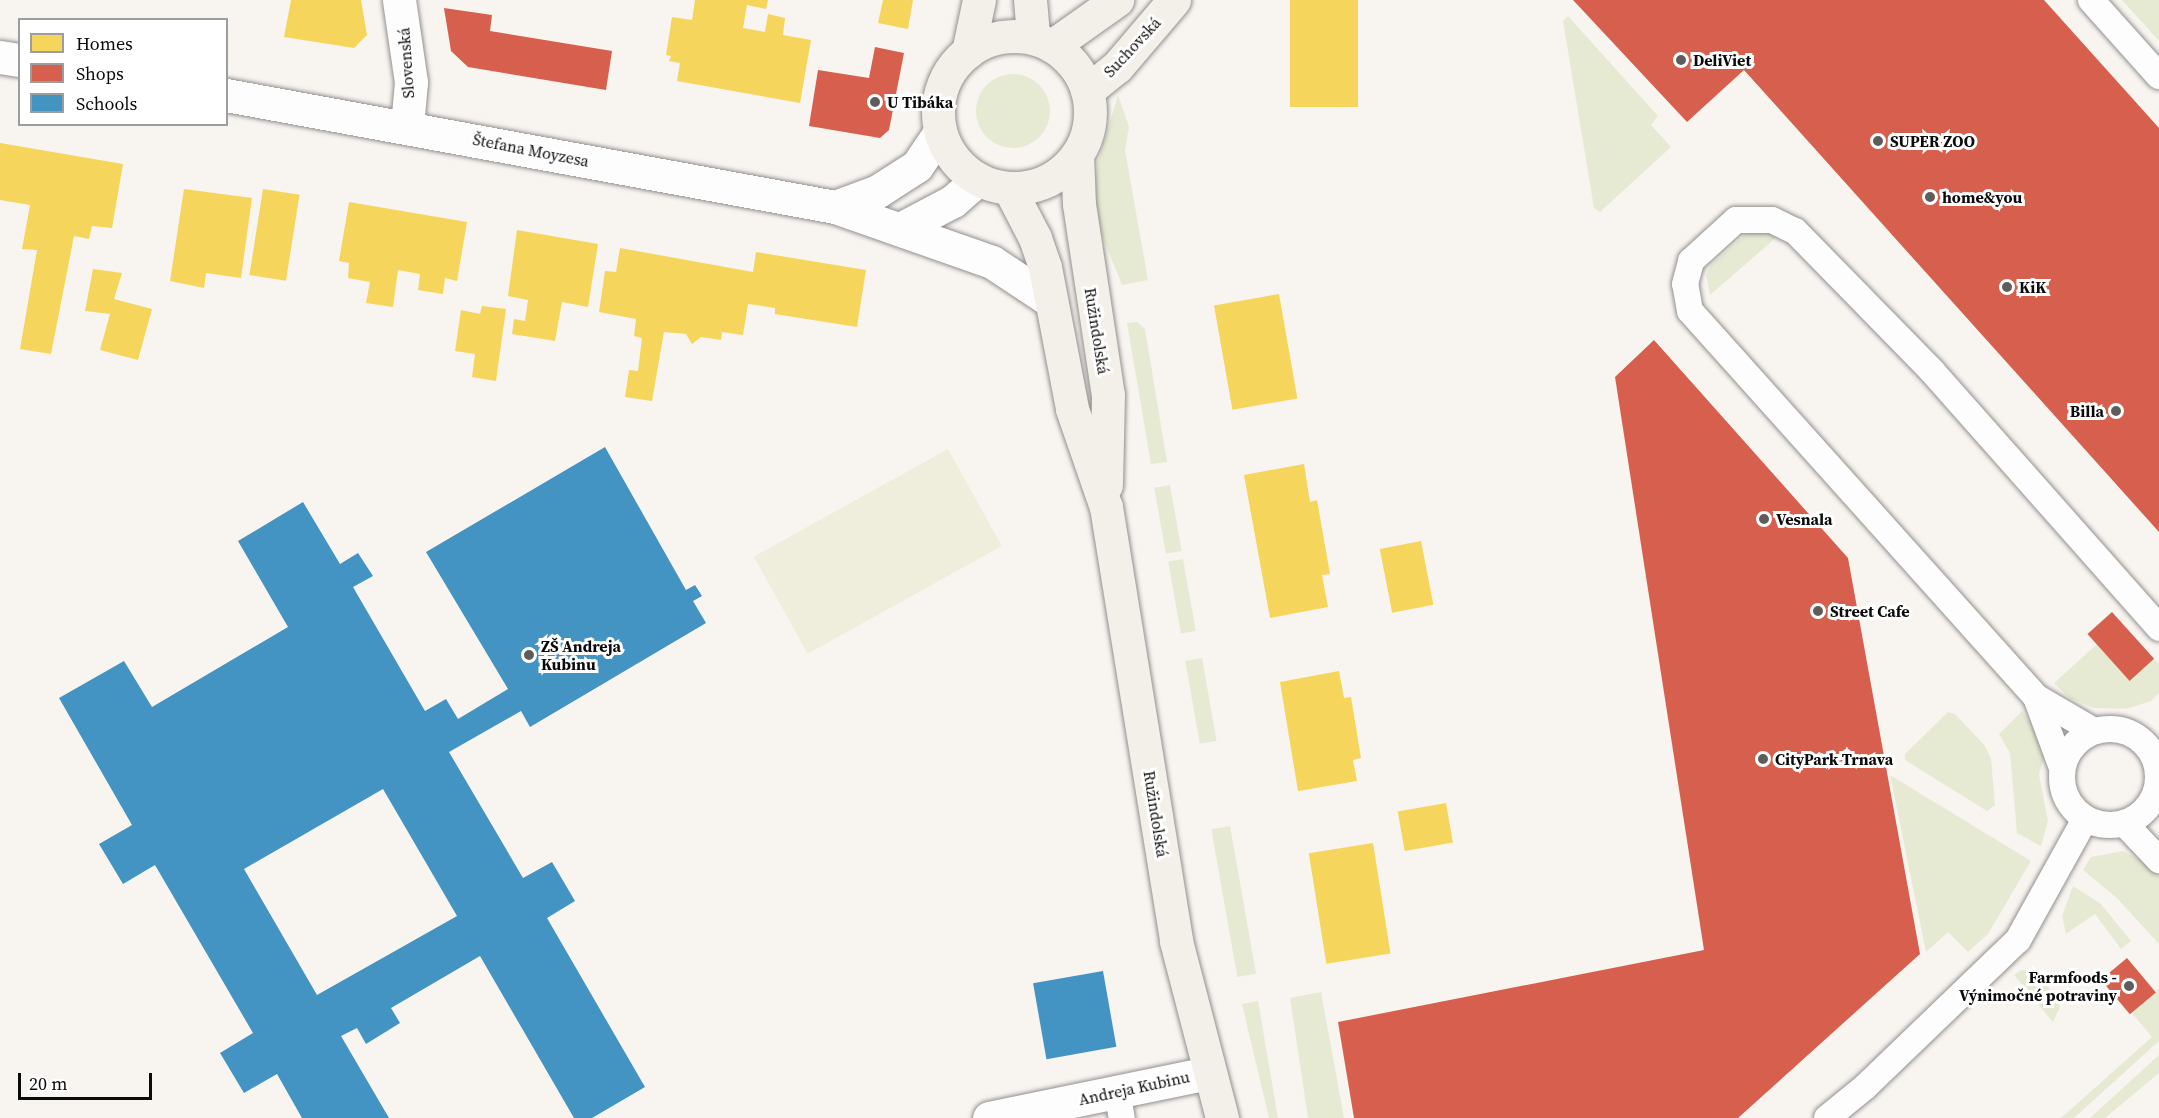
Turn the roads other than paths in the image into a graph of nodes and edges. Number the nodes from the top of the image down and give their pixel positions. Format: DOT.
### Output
graph roads {
  1 [pos="399,0"];
  2 [pos="979,0"];
  3 [pos="1030,0"];
  4 [pos="1117,0"];
  5 [pos="1174,0"];
  6 [pos="2091,0"];
  7 [pos="1043,42"];
  8 [pos="968,52"];
  9 [pos="0,57"];
  10 [pos="18,60"];
  11 [pos="2159,76"];
  12 [pos="1087,91"];
  13 [pos="228,95"];
  14 [pos="407,126"];
  15 [pos="940,132"];
  16 [pos="1077,155"];
  17 [pos="978,179"];
  18 [pos="1009,188"];
  19 [pos="835,207"];
  20 [pos="900,229"];
  21 [pos="1048,299"];
  22 [pos="1106,507"];
  23 [pos="2159,628"];
  24 [pos="2036,697"];
  25 [pos="2094,731"];
  26 [pos="2151,735"];
  27 [pos="2062,768"];
  28 [pos="2155,808"];
  29 [pos="2085,819"];
  30 [pos="2125,824"];
  31 [pos="2159,860"];
  32 [pos="1209,1073"];
  33 [pos="1120,1105"];
  34 [pos="989,1118"];
  35 [pos="1222,1118"];
  36 [pos="1827,1118"];
  1 -- 14 [label="street, Slovenská"];
  2 -- 8 [label="main road"];
  3 -- 7 [label="main road"];
  4 -- 7 [label="main road"];
  5 -- 12 [label="main road, Suchovská"];
  6 -- 11 [label="lane"];
  7 -- 8 [label="main road"];
  7 -- 12 [label="main road"];
  8 -- 15 [label="main road"];
  9 -- 10 [label="street"];
  12 -- 16 [label="main road"];
  13 -- 14 [label="street, Štefana Moyzesa"];
  14 -- 19 [label="street, Štefana Moyzesa"];
  15 -- 17 [label="main road"];
  15 -- 19 [label="street"];
  16 -- 18 [label="main road"];
  16 -- 22 [label="main road, Ružindolská"];
  17 -- 18 [label="main road"];
  17 -- 20 [label="street"];
  18 -- 21 [label="main road, Ružindolská"];
  19 -- 20 [label="street, Štefana Moyzesa"];
  20 -- 21 [label="street, Štefana Moyzesa"];
  21 -- 22 [label="main road, Ružindolská"];
  22 -- 32 [label="main road, Ružindolská"];
  23 -- 24 [label="lane"];
  24 -- 25 [label="lane"];
  24 -- 27 [label="lane"];
  25 -- 26 [label="lane"];
  25 -- 27 [label="lane"];
  26 -- 28 [label="lane"];
  27 -- 29 [label="lane"];
  28 -- 30 [label="lane"];
  29 -- 30 [label="lane"];
  29 -- 36 [label="lane"];
  30 -- 31 [label="lane"];
  32 -- 33 [label="street, Andreja Kubinu"];
  32 -- 35 [label="main road, Ružindolská"];
  33 -- 34 [label="street, Andreja Kubinu"];
}
